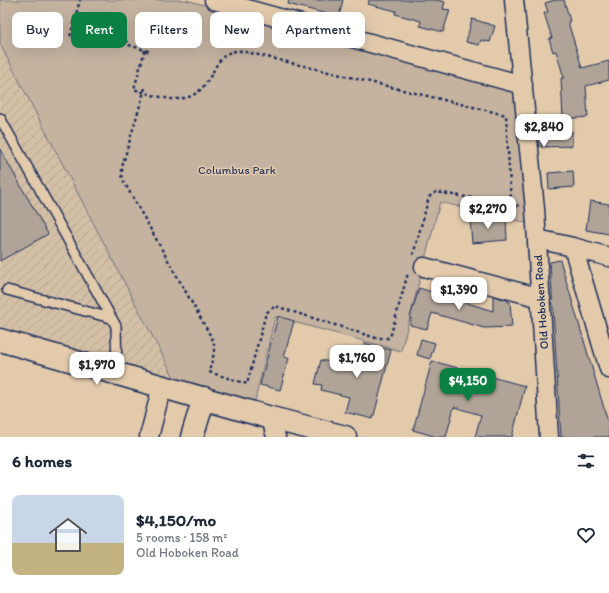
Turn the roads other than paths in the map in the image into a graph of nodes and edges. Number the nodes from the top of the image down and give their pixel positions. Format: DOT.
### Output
graph roads {
  1 [pos="214,0"];
  2 [pos="514,0"];
  3 [pos="270,7"];
  4 [pos="523,85"];
  5 [pos="0,118"];
  6 [pos="537,239"];
  7 [pos="573,246"];
  8 [pos="609,256"];
  9 [pos="415,265"];
  10 [pos="7,290"];
  11 [pos="541,298"];
  12 [pos="111,318"];
  13 [pos="0,340"];
  14 [pos="609,369"];
  15 [pos="117,373"];
  16 [pos="162,386"];
  17 [pos="204,398"];
  18 [pos="273,427"];
  19 [pos="149,437"];
  20 [pos="192,437"];
  21 [pos="345,437"];
  22 [pos="549,437"];
  1 -- 3 [label="street"];
  2 -- 4 [label="street, Old Hoboken Road"];
  3 -- 4 [label="street"];
  4 -- 6 [label="street, Old Hoboken Road"];
  5 -- 12 [label="lane"];
  6 -- 7 [label="street"];
  6 -- 11 [label="street, Old Hoboken Road"];
  7 -- 8 [label="street"];
  7 -- 14 [label="street"];
  9 -- 11 [label="street"];
  10 -- 12 [label="lane"];
  11 -- 22 [label="street, Old Hoboken Road"];
  12 -- 15 [label="lane"];
  13 -- 15 [label="street"];
  15 -- 16 [label="street"];
  16 -- 17 [label="street"];
  16 -- 19 [label="street"];
  17 -- 18 [label="street"];
  17 -- 20 [label="street"];
  18 -- 21 [label="street"];
}
